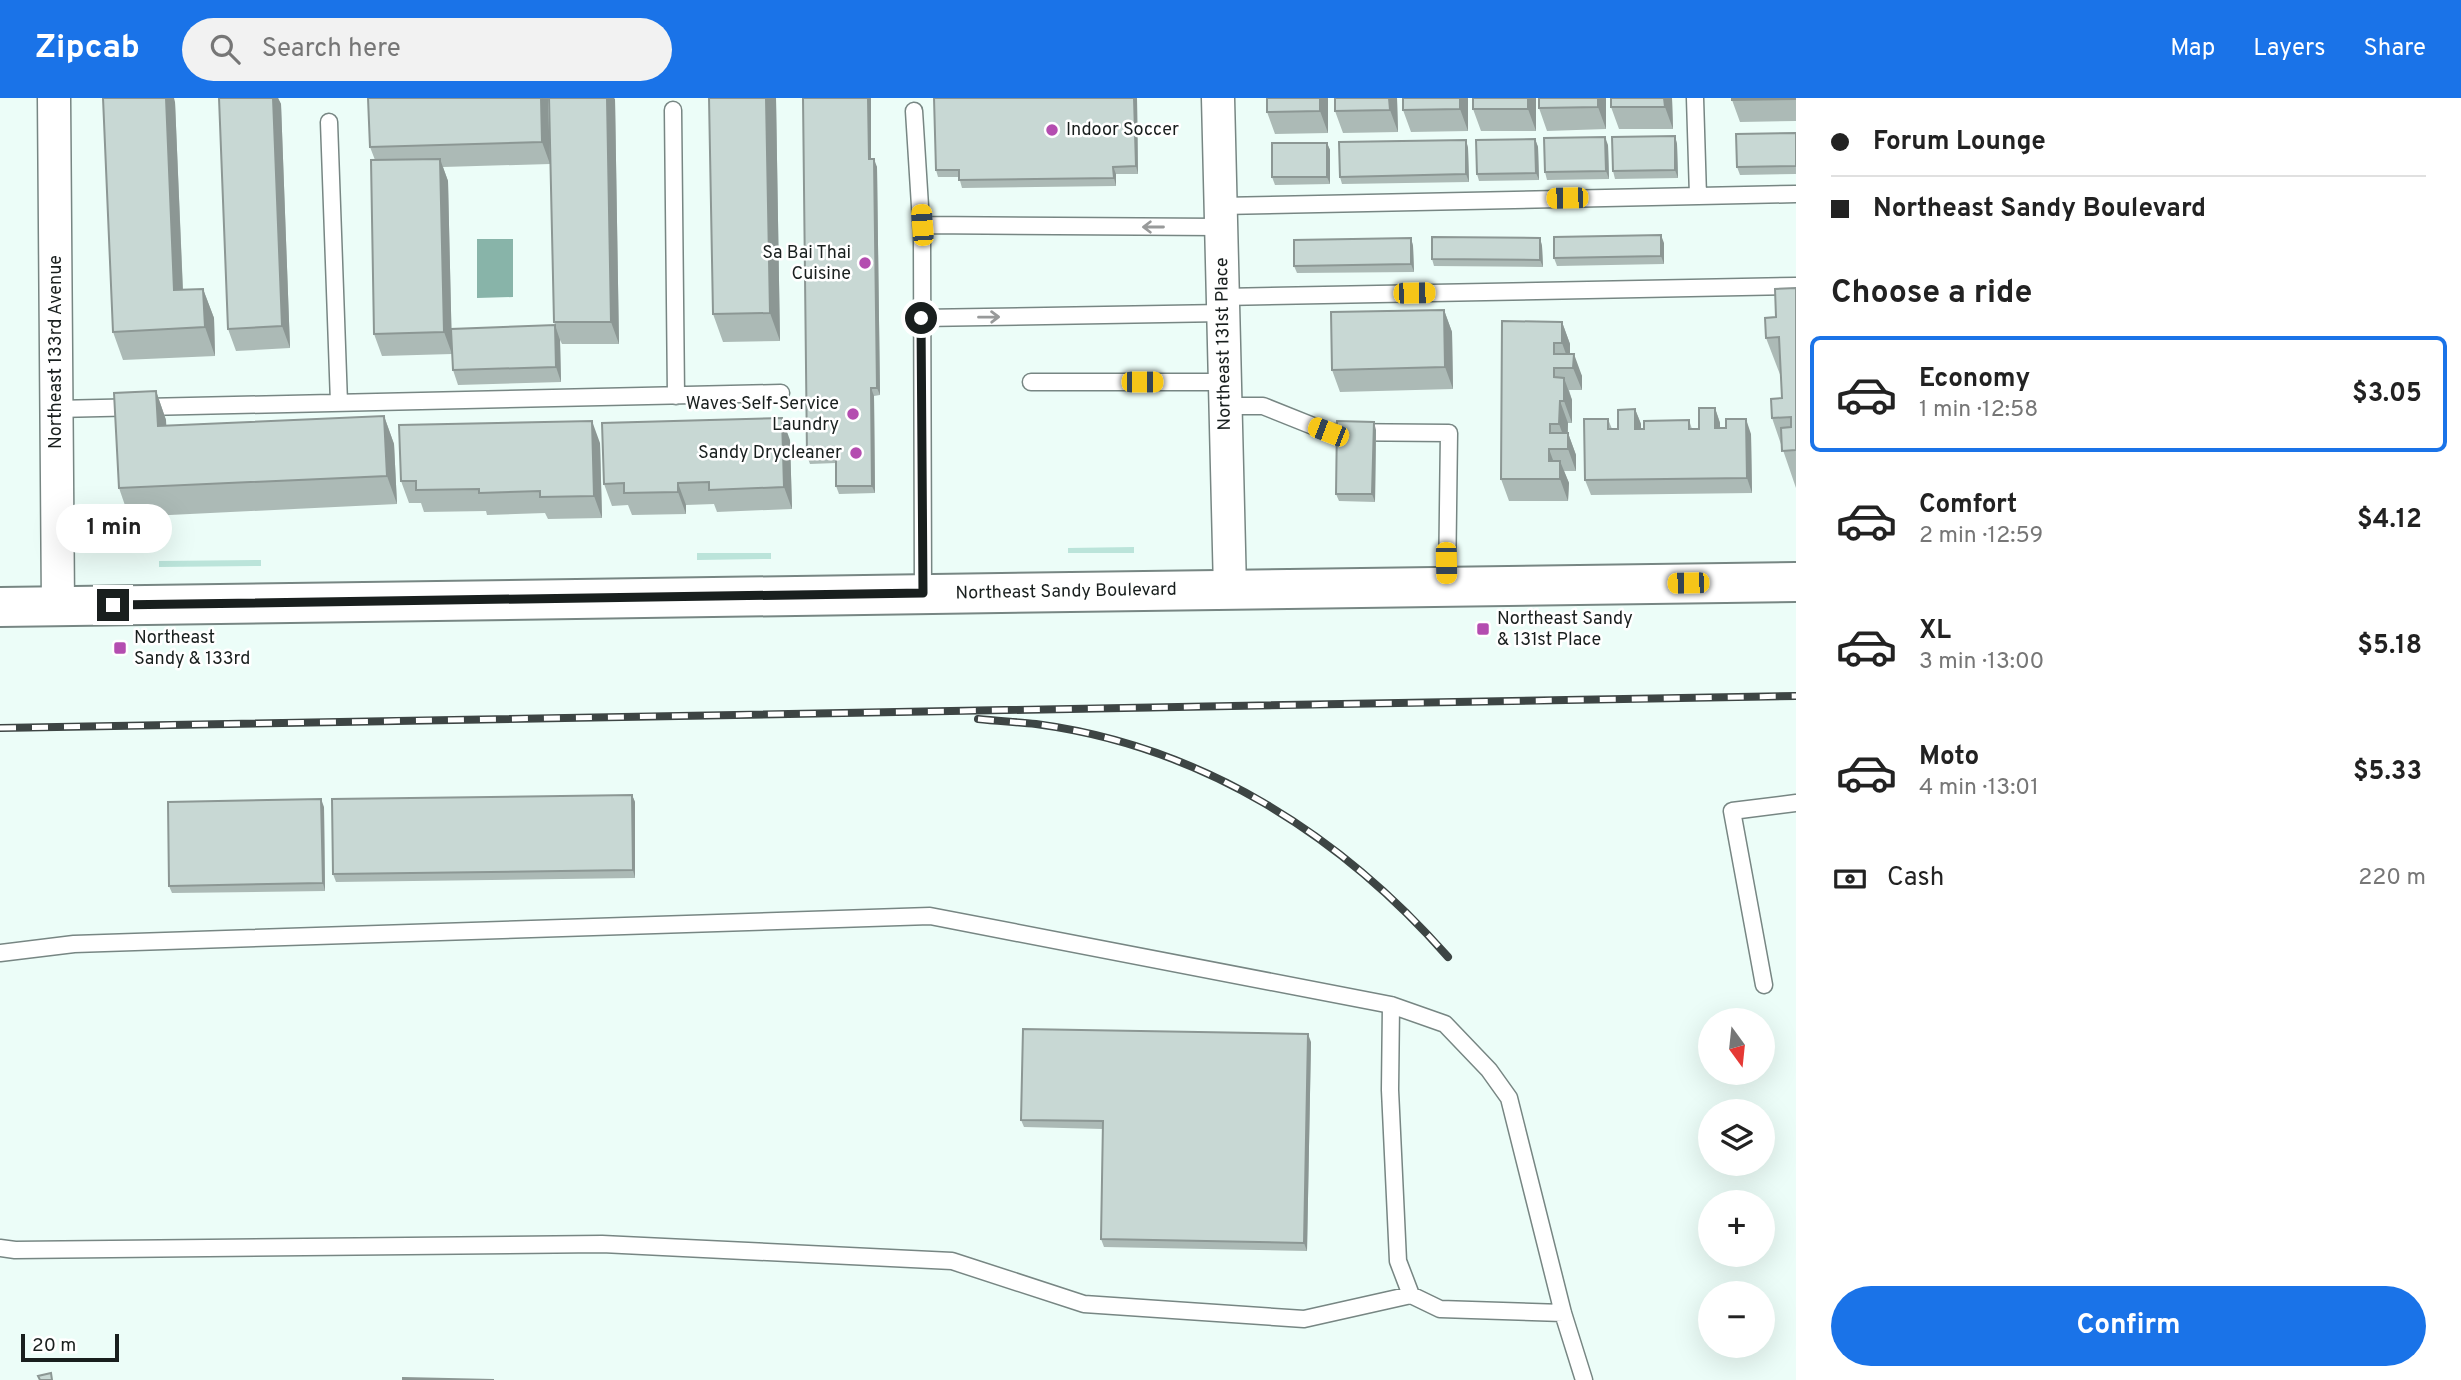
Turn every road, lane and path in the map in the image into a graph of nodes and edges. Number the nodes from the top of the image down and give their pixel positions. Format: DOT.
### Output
graph roads {
  1 [pos="54,98"];
  2 [pos="1218,98"];
  3 [pos="1695,98"];
  4 [pos="673,110"];
  5 [pos="914,111"];
  6 [pos="328,122"];
  7 [pos="1796,194"];
  8 [pos="1699,196"];
  9 [pos="1221,216"];
  10 [pos="922,225"];
  11 [pos="1796,286"];
  12 [pos="1223,305"];
  13 [pos="921,318"];
  14 [pos="1031,382"];
  15 [pos="781,393"];
  16 [pos="1225,394"];
  17 [pos="676,396"];
  18 [pos="339,403"];
  19 [pos="56,409"];
  20 [pos="1796,582"];
  21 [pos="1447,586"];
  22 [pos="1230,590"];
  23 [pos="923,593"];
  24 [pos="58,606"];
  25 [pos="0,607"];
  26 [pos="1796,803"];
  27 [pos="0,953"];
  28 [pos="1764,985"];
  29 [pos="1391,1006"];
  30 [pos="0,1248"];
  31 [pos="1411,1295"];
  32 [pos="1563,1313"];
  33 [pos="1584,1380"];
  1 -- 19 [label="street, Northeast 133rd Avenue"];
  2 -- 9 [label="street, Northeast 131st Place"];
  3 -- 8 [label="lane"];
  4 -- 17 [label="lane"];
  5 -- 10 [label="lane"];
  6 -- 18 [label="lane"];
  7 -- 8 [label="lane"];
  8 -- 9 [label="lane"];
  9 -- 10 [label="lane, one-way"];
  9 -- 12 [label="street, Northeast 131st Place"];
  10 -- 13 [label="lane"];
  11 -- 12 [label="lane"];
  13 -- 12 [label="lane, one-way"];
  12 -- 16 [label="street, Northeast 131st Place"];
  13 -- 23 [label="lane"];
  14 -- 16 [label="lane"];
  15 -- 17 [label="lane"];
  16 -- 21 [label="lane"];
  16 -- 22 [label="street, Northeast 131st Place"];
  17 -- 18 [label="lane"];
  18 -- 19 [label="lane"];
  19 -- 24 [label="street, Northeast 133rd Avenue"];
  20 -- 21 [label="main road, Northeast Sandy Boulevard"];
  21 -- 22 [label="main road, Northeast Sandy Boulevard"];
  22 -- 23 [label="main road, Northeast Sandy Boulevard"];
  23 -- 24 [label="main road, Northeast Sandy Boulevard"];
  24 -- 25 [label="main road, Northeast Sandy Boulevard"];
  26 -- 28 [label="lane"];
  27 -- 29 [label="lane"];
  29 -- 31 [label="lane"];
  29 -- 32 [label="lane"];
  30 -- 31 [label="lane"];
  31 -- 32 [label="lane"];
  32 -- 33 [label="lane"];
}
